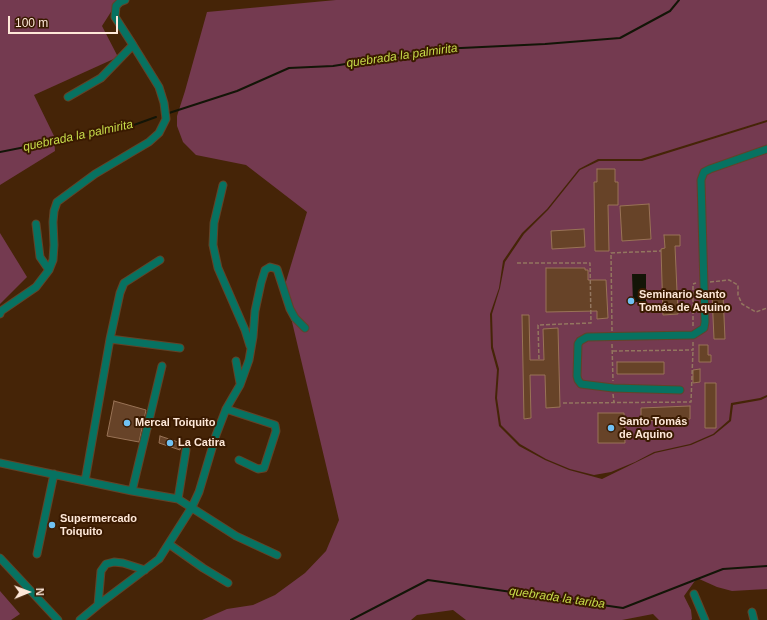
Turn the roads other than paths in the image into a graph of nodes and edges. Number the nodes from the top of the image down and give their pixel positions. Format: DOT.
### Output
graph roads {
  1 [pos="125,0"];
  2 [pos="133,45"];
  3 [pos="68,97"];
  4 [pos="767,149"];
  5 [pos="223,185"];
  6 [pos="36,224"];
  7 [pos="160,260"];
  8 [pos="49,270"];
  9 [pos="0,314"];
  10 [pos="305,328"];
  11 [pos="110,339"];
  12 [pos="180,348"];
  13 [pos="251,348"];
  14 [pos="236,361"];
  15 [pos="162,366"];
  16 [pos="240,385"];
  17 [pos="680,390"];
  18 [pos="226,409"];
  19 [pos="186,450"];
  20 [pos="239,460"];
  21 [pos="0,463"];
  22 [pos="54,474"];
  23 [pos="86,481"];
  24 [pos="132,491"];
  25 [pos="178,499"];
  26 [pos="192,507"];
  27 [pos="169,544"];
  28 [pos="37,554"];
  29 [pos="277,555"];
  30 [pos="0,558"];
  31 [pos="145,570"];
  32 [pos="228,583"];
  33 [pos="694,594"];
  34 [pos="98,605"];
  35 [pos="752,612"];
  36 [pos="58,620"];
  37 [pos="80,620"];
  38 [pos="705,620"];
  39 [pos="754,620"];
  1 -- 2 [label="street"];
  2 -- 3 [label="street"];
  2 -- 8 [label="street"];
  4 -- 17 [label="street"];
  5 -- 13 [label="street"];
  6 -- 8 [label="street"];
  7 -- 11 [label="street"];
  8 -- 9 [label="street"];
  10 -- 13 [label="street"];
  11 -- 12 [label="street"];
  11 -- 23 [label="street"];
  13 -- 16 [label="street"];
  14 -- 16 [label="street"];
  15 -- 24 [label="street"];
  16 -- 18 [label="street"];
  18 -- 20 [label="street"];
  18 -- 26 [label="street"];
  19 -- 25 [label="street"];
  21 -- 22 [label="street"];
  22 -- 23 [label="street"];
  22 -- 28 [label="street"];
  23 -- 24 [label="street"];
  24 -- 25 [label="street"];
  25 -- 26 [label="street"];
  26 -- 27 [label="street"];
  26 -- 29 [label="street"];
  27 -- 31 [label="street"];
  27 -- 32 [label="street"];
  30 -- 36 [label="street"];
  31 -- 34 [label="street"];
  31 -- 34 [label="street"];
  33 -- 38 [label="street"];
  34 -- 37 [label="street"];
  35 -- 39 [label="street"];
}
